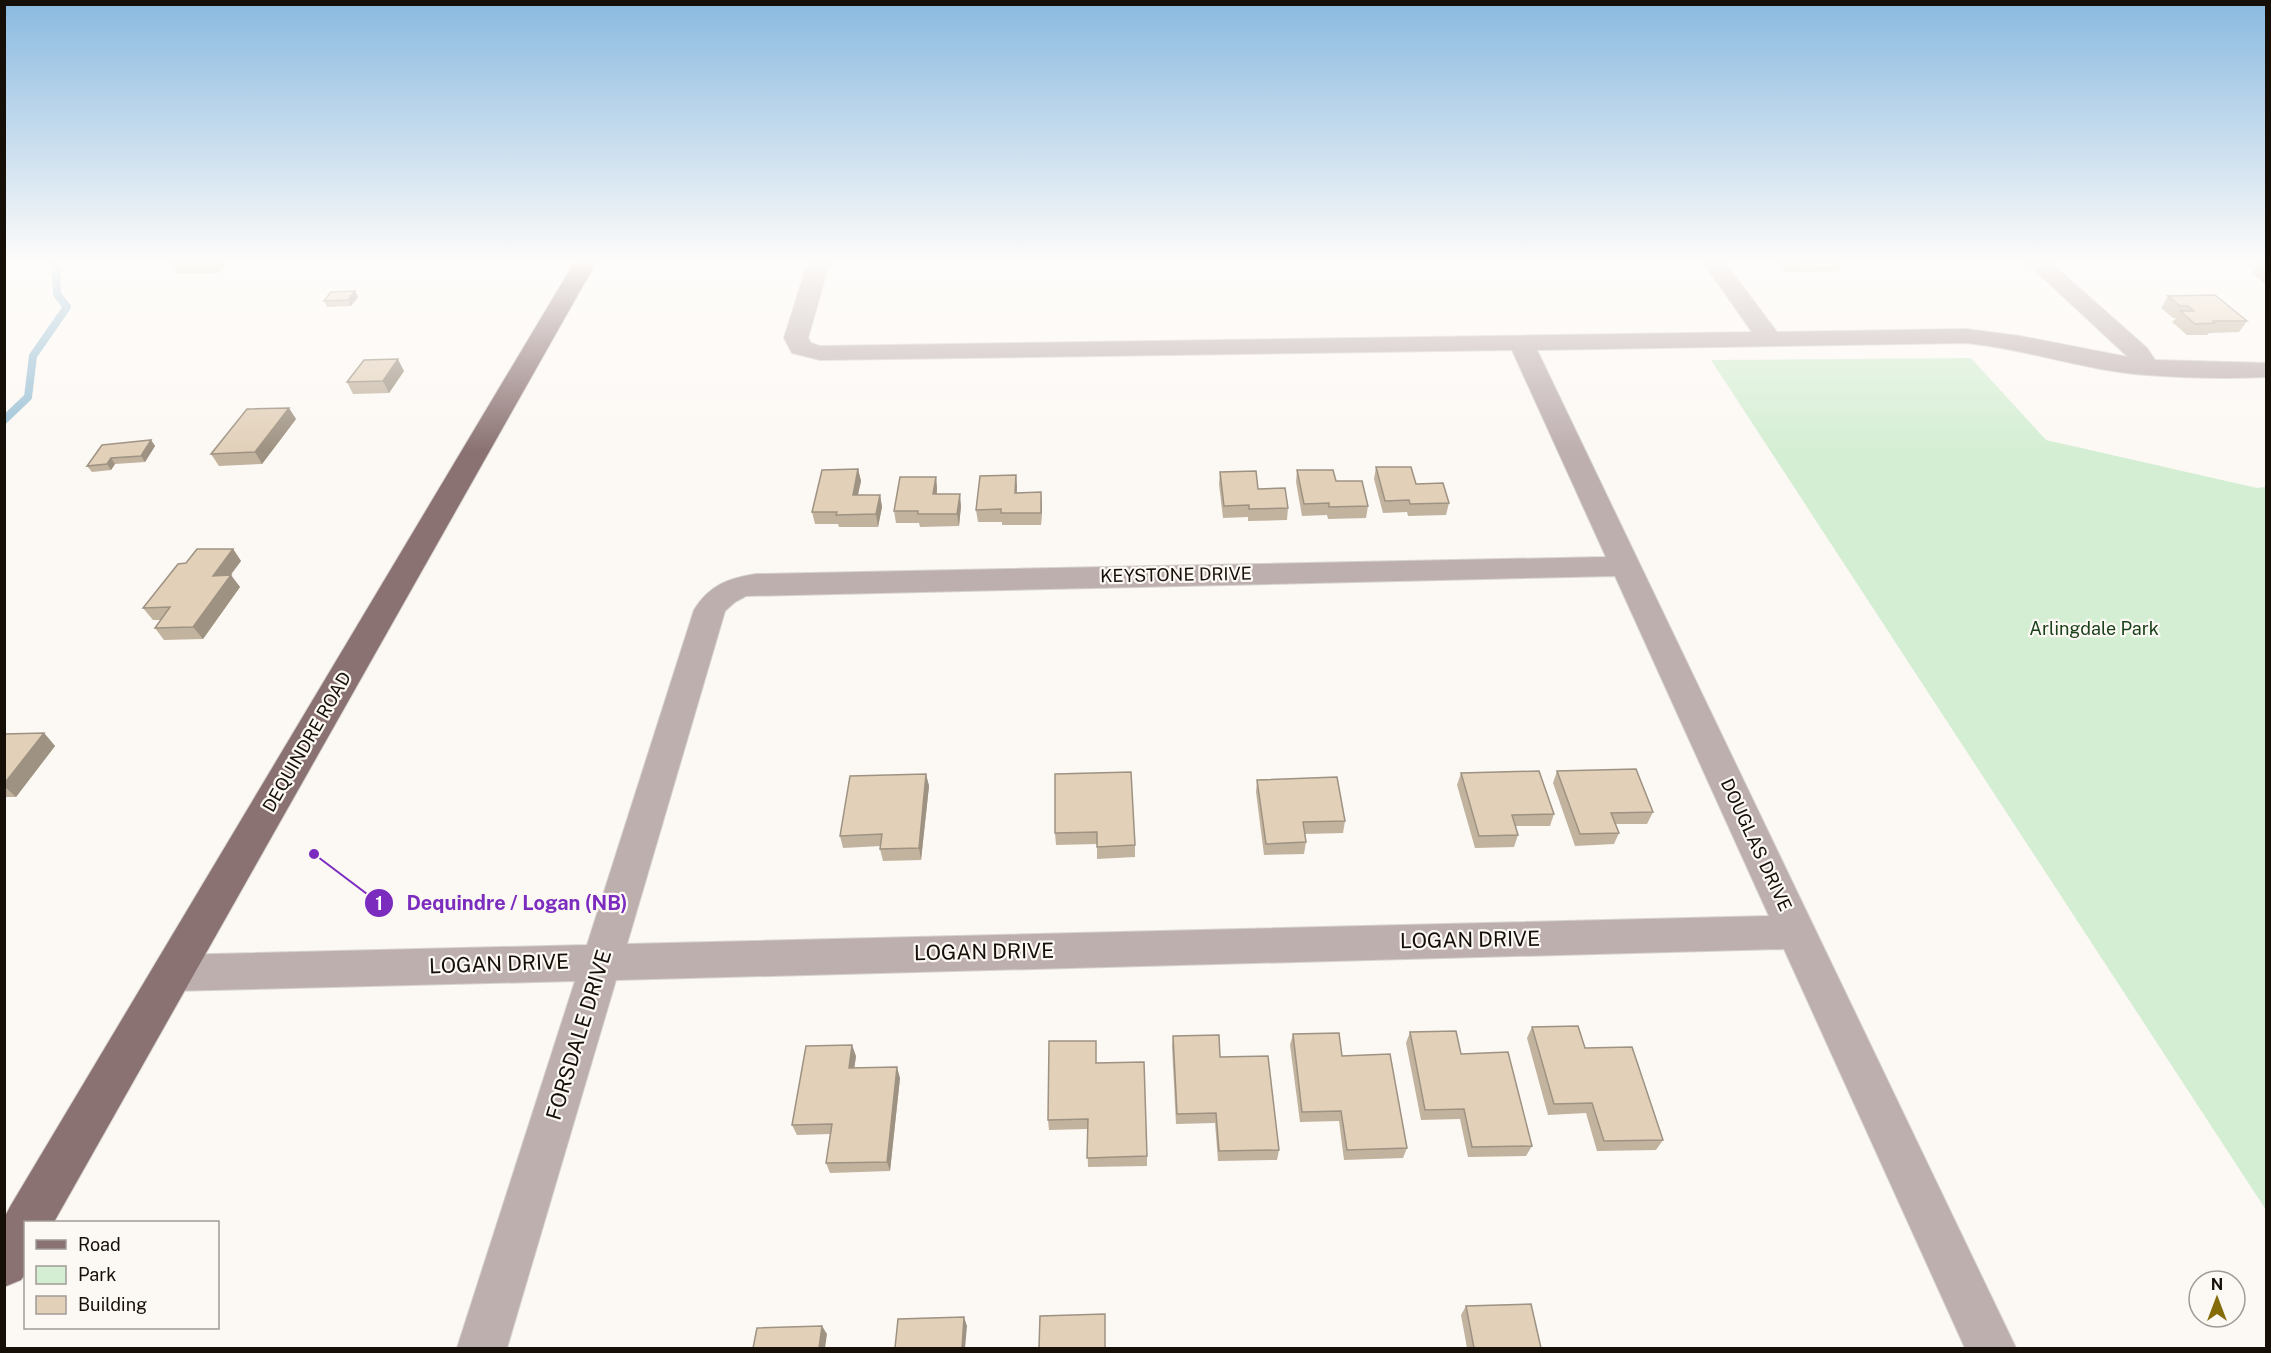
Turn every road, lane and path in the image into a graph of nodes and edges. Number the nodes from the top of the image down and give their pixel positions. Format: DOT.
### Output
graph roads {
  1 [pos="549,324"];
  2 [pos="800,324"];
  3 [pos="1759,324"];
  4 [pos="2106,324"];
  5 [pos="1769,338"];
  6 [pos="1521,342"];
  7 [pos="2148,368"];
  8 [pos="2266,370"];
  9 [pos="1626,566"];
  10 [pos="728,591"];
  11 [pos="1797,932"];
  12 [pos="602,961"];
  13 [pos="172,973"];
  14 [pos="29,1221"];
  15 [pos="24,1230"];
  16 [pos="4,1263"];
  17 [pos="482,1348"];
  18 [pos="1991,1348"];
  1 -- 13 [label="main road, DEQUINDRE ROAD"];
  2 -- 6 [label="street"];
  3 -- 5 [label="street"];
  4 -- 7 [label="street"];
  5 -- 6 [label="street"];
  5 -- 7 [label="street"];
  6 -- 9 [label="street, DOUGLAS DRIVE"];
  7 -- 8 [label="street"];
  9 -- 10 [label="street, KEYSTONE DRIVE"];
  9 -- 11 [label="street, DOUGLAS DRIVE"];
  10 -- 12 [label="street, FORSDALE DRIVE"];
  11 -- 12 [label="street, LOGAN DRIVE"];
  11 -- 18 [label="street, DOUGLAS DRIVE"];
  12 -- 13 [label="street, LOGAN DRIVE"];
  12 -- 17 [label="street, FORSDALE DRIVE"];
  13 -- 14 [label="main road, DEQUINDRE ROAD"];
  15 -- 16 [label="main road"];
}
